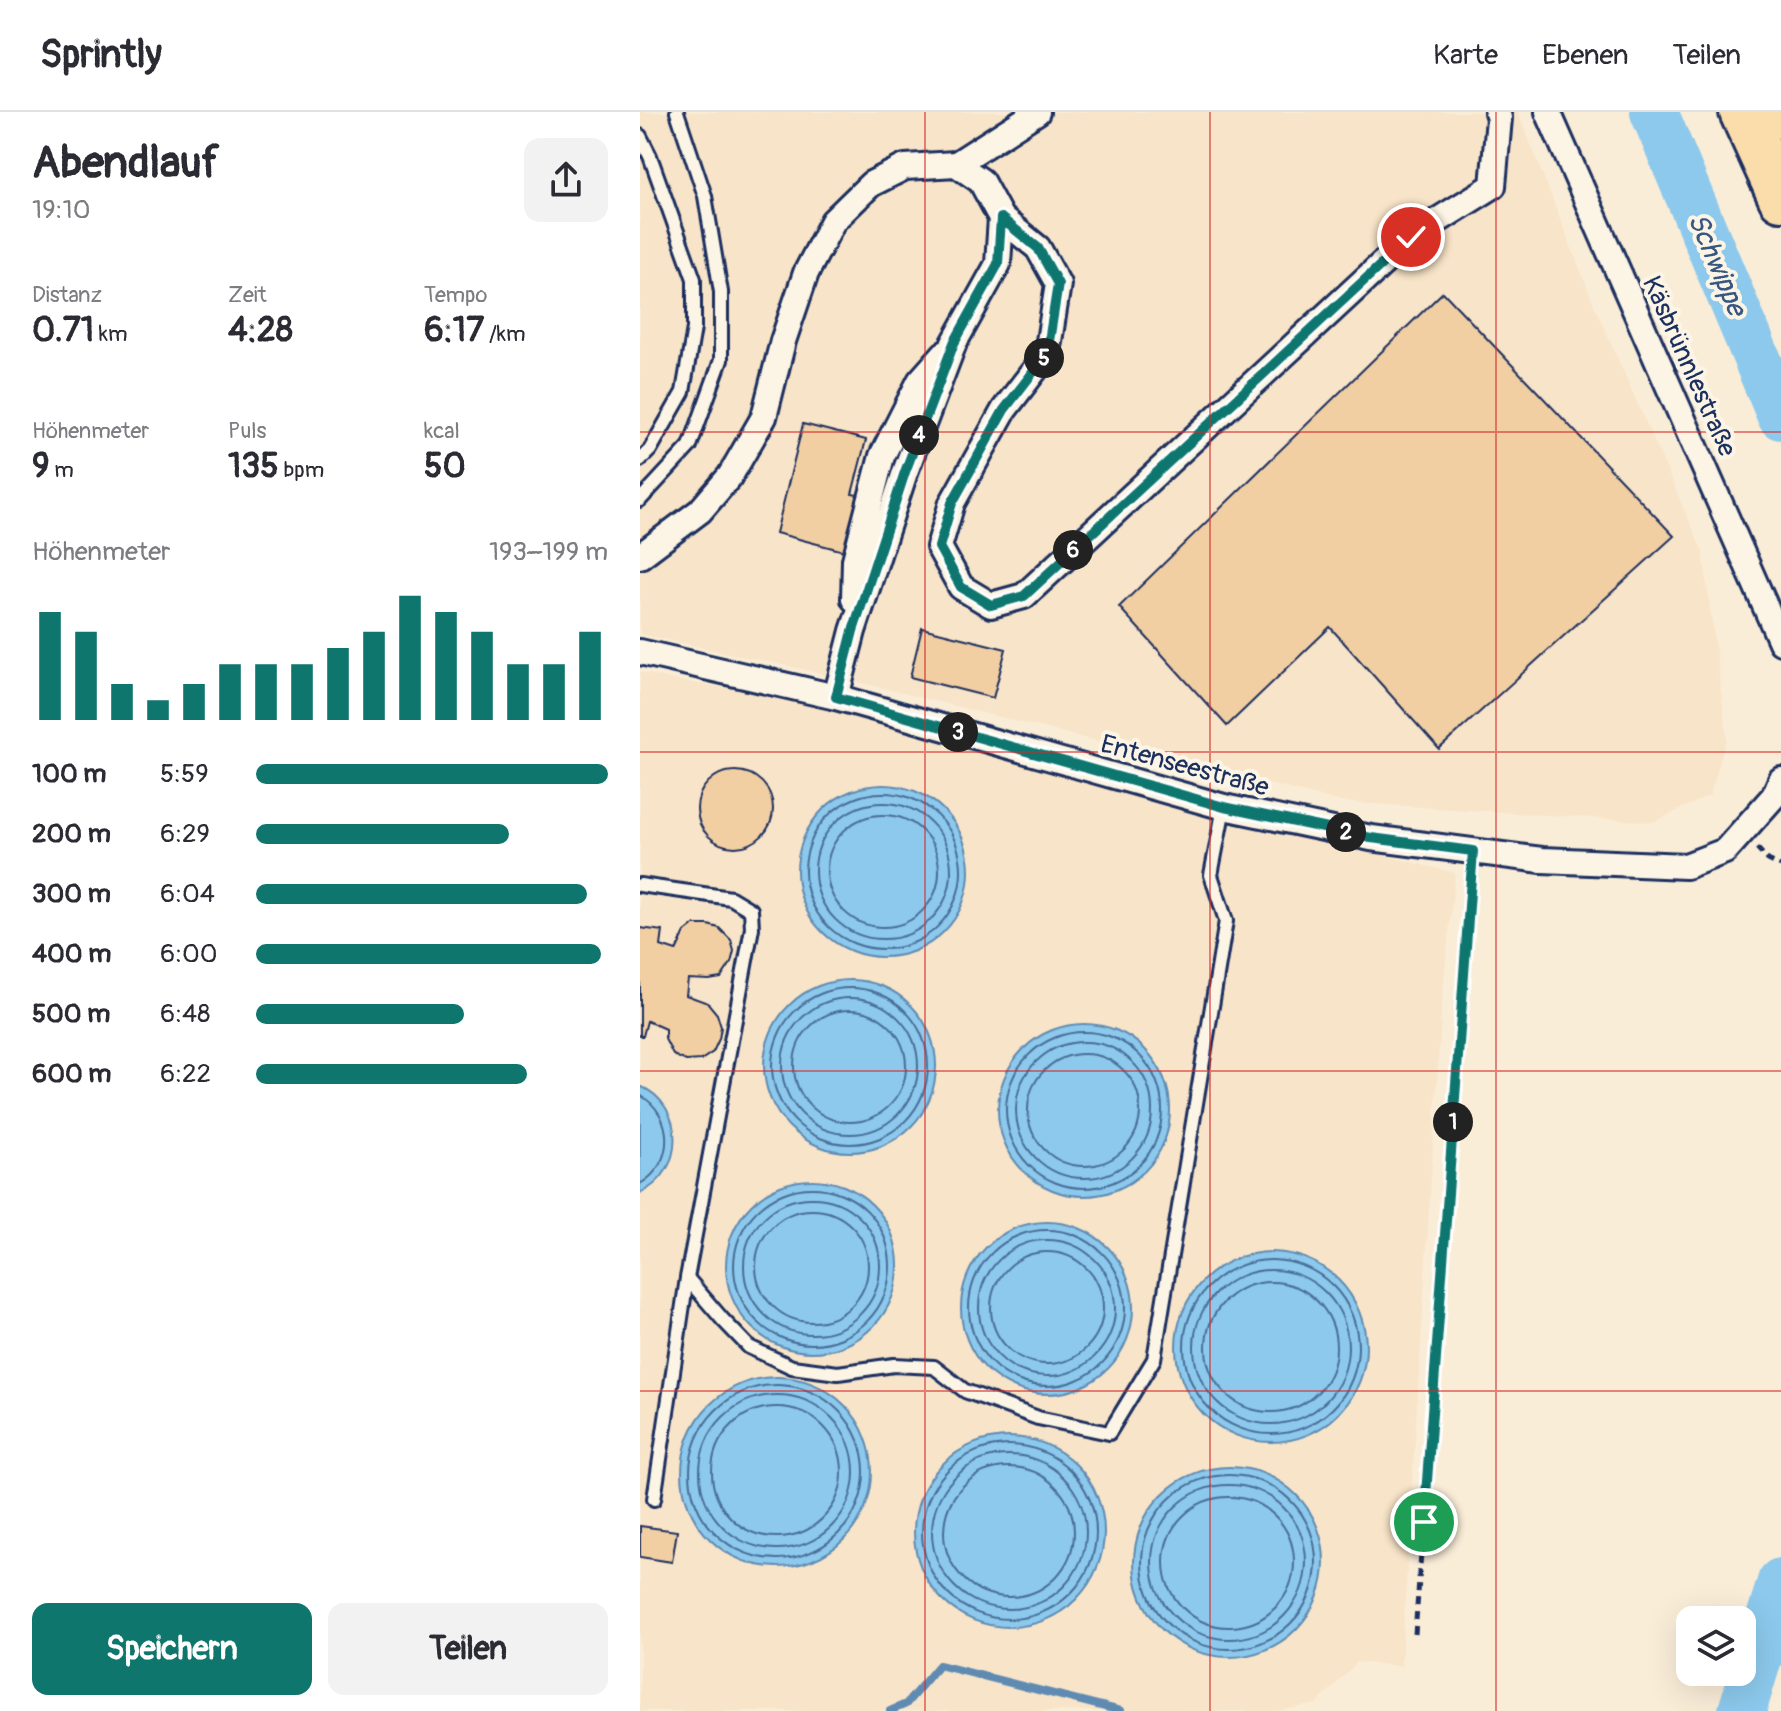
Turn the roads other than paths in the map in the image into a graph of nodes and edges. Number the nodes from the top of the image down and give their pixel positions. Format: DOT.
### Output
graph roads {
  1 [pos="677,112"];
  2 [pos="1037,112"];
  3 [pos="1497,112"];
  4 [pos="1548,112"];
  5 [pos="1742,112"];
  6 [pos="640,136"];
  7 [pos="956,164"];
  8 [pos="1781,198"];
  9 [pos="1001,218"];
  10 [pos="640,460"];
  11 [pos="640,500"];
  12 [pos="640,556"];
  13 [pos="1781,642"];
  14 [pos="640,652"];
  15 [pos="839,688"];
  16 [pos="1781,780"];
  17 [pos="1224,807"];
  18 [pos="640,885"];
  19 [pos="687,1278"];
  20 [pos="654,1499"];
  1 -- 11 [label="lane"];
  2 -- 7 [label="street"];
  3 -- 9 [label="street"];
  4 -- 13 [label="street, Käsbrünnlestraße"];
  5 -- 8 [label="highway"];
  6 -- 10 [label="lane"];
  7 -- 9 [label="street"];
  7 -- 12 [label="street"];
  9 -- 15 [label="street"];
  14 -- 15 [label="street, Entenseestraße"];
  15 -- 17 [label="street, Entenseestraße"];
  16 -- 17 [label="street, Entenseestraße"];
  17 -- 19 [label="lane"];
  18 -- 19 [label="lane"];
  19 -- 20 [label="lane"];
}
